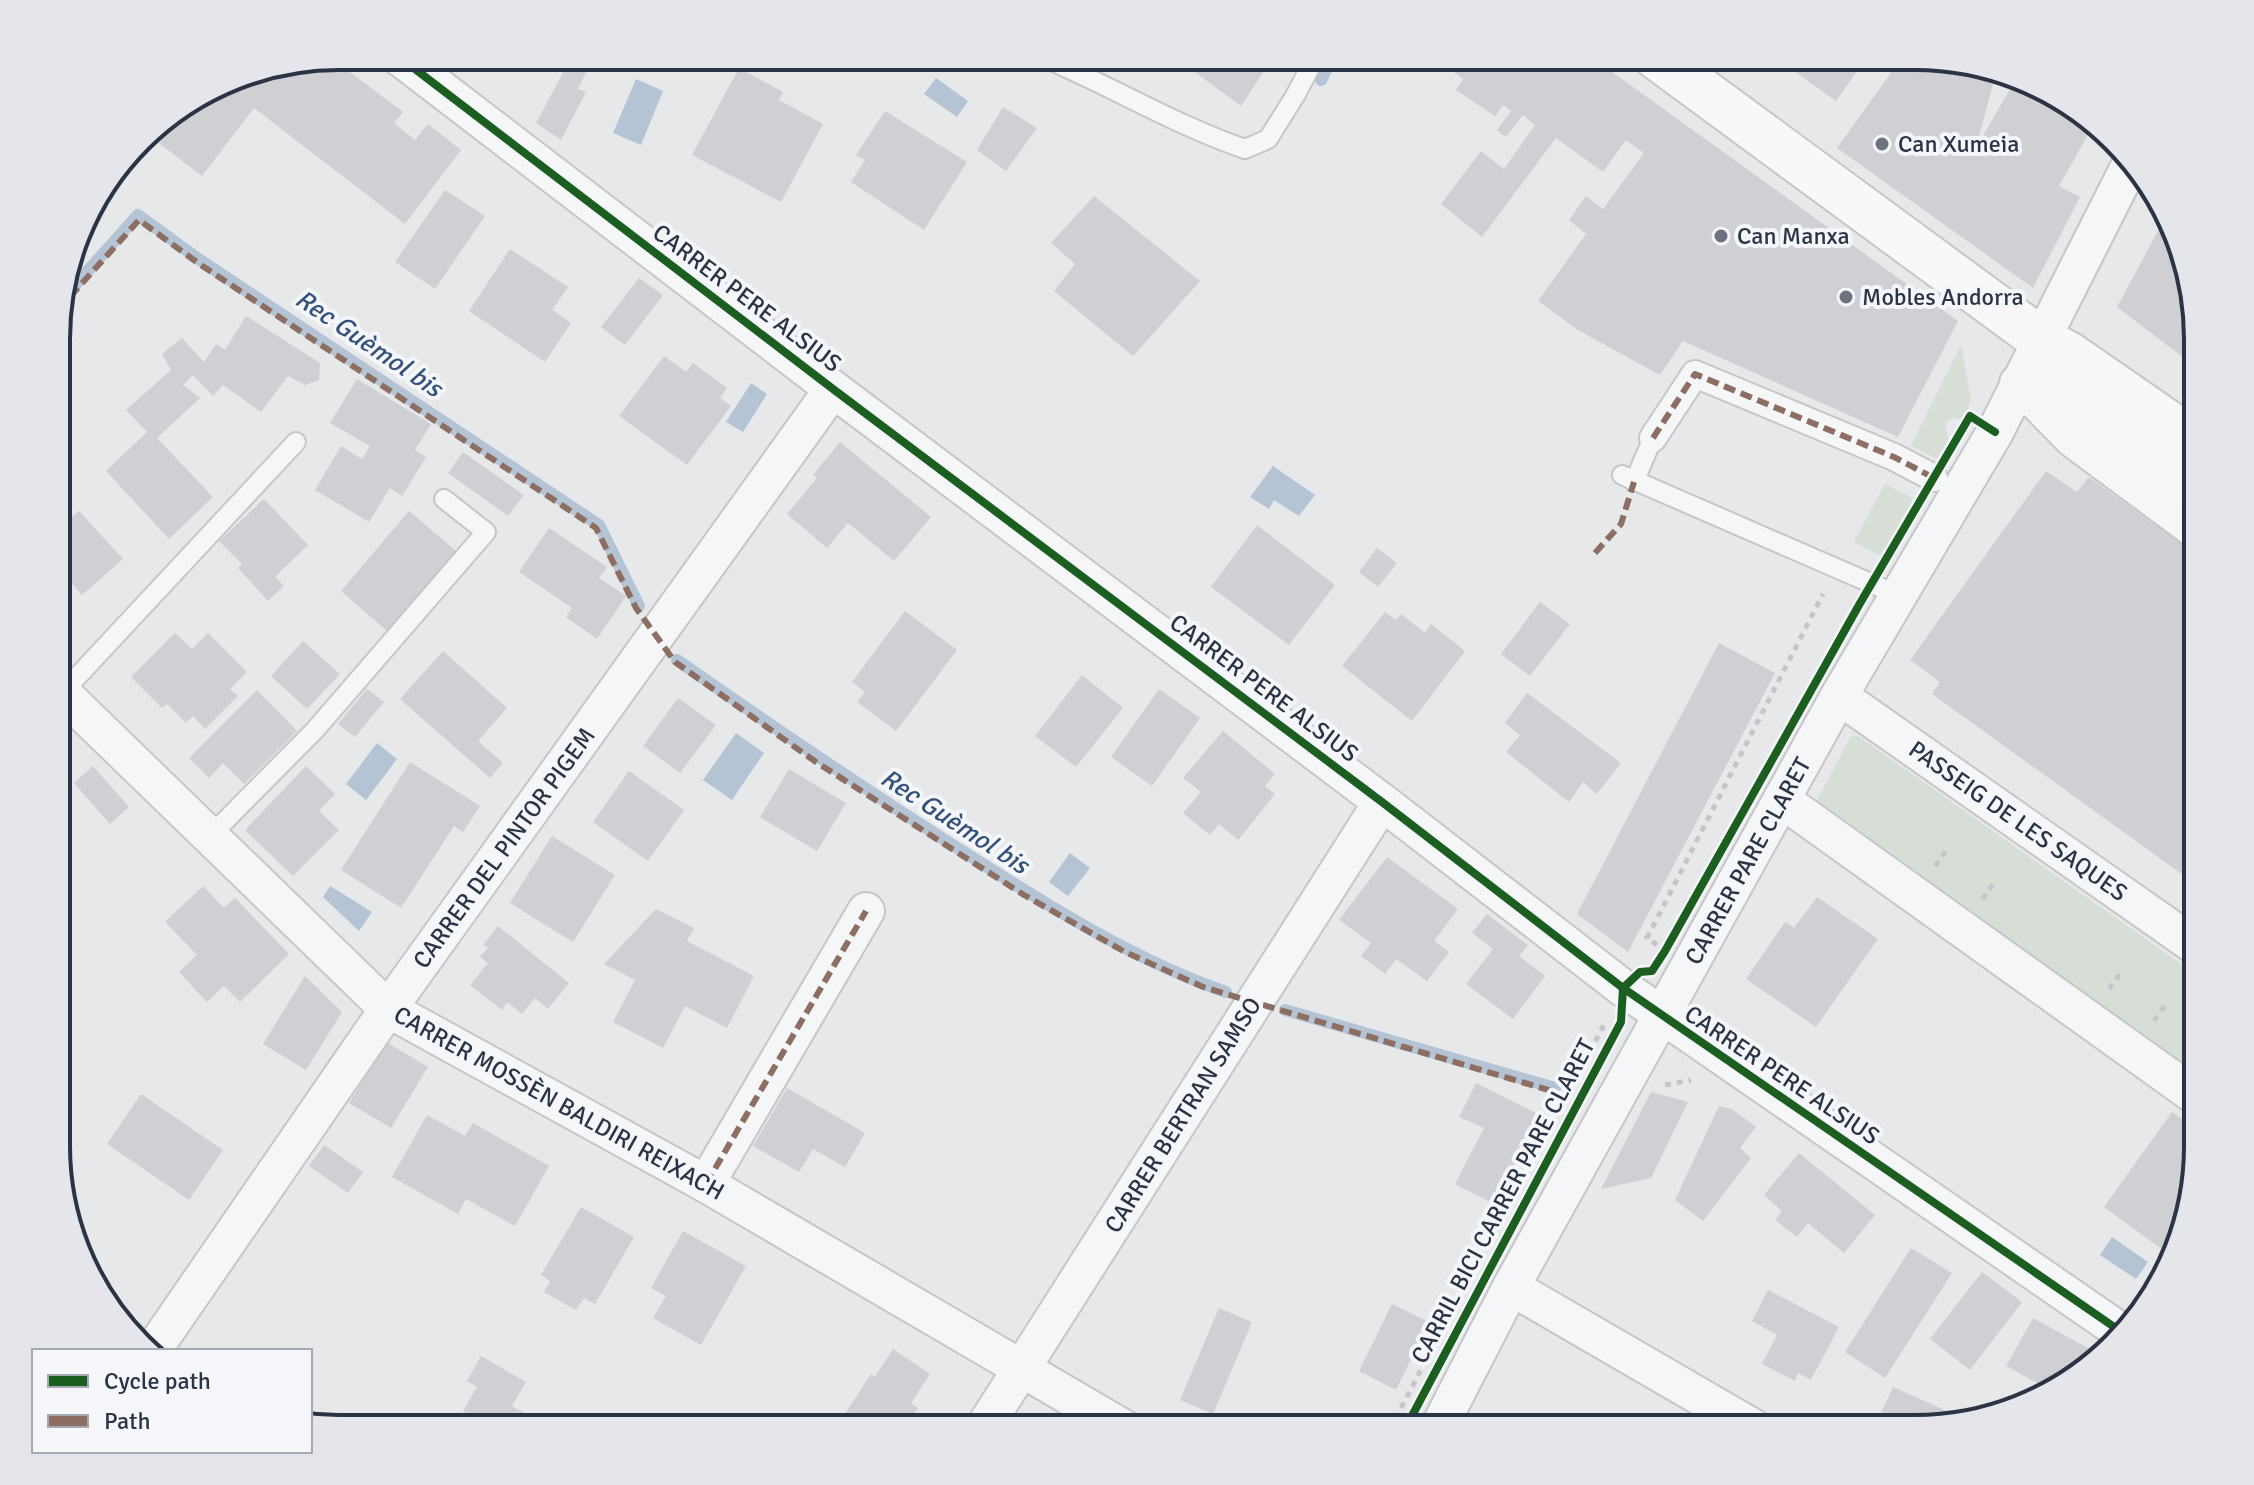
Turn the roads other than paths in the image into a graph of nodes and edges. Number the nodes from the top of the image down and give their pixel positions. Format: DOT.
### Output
graph roads {
  1 [pos="1308,70"];
  2 [pos="1674,70"];
  3 [pos="418,71"];
  4 [pos="1075,71"];
  5 [pos="2126,173"];
  6 [pos="2040,339"];
  7 [pos="2018,383"];
  8 [pos="833,389"];
  9 [pos="2075,393"];
  10 [pos="2183,433"];
  11 [pos="1653,438"];
  12 [pos="296,442"];
  13 [pos="2183,453"];
  14 [pos="2183,475"];
  15 [pos="1934,478"];
  16 [pos="444,499"];
  17 [pos="2183,521"];
  18 [pos="1898,595"];
  19 [pos="70,680"];
  20 [pos="1839,696"];
  21 [pos="70,701"];
  22 [pos="1782,800"];
  23 [pos="1382,802"];
  24 [pos="210,836"];
  25 [pos="866,911"];
  26 [pos="2183,937"];
  27 [pos="388,1009"];
  28 [pos="1662,1016"];
  29 [pos="2183,1087"];
  30 [pos="706,1184"];
  31 [pos="1511,1287"];
  32 [pos="2113,1327"];
  33 [pos="157,1344"];
  34 [pos="1022,1367"];
  35 [pos="1446,1414"];
  36 [pos="1730,1414"];
  37 [pos="992,1415"];
  38 [pos="1101,1415"];
  1 -- 4 [label="lane"];
  2 -- 6 [label="main road"];
  3 -- 8 [label="street, CARRER PERE ALSIUS"];
  5 -- 6 [label="street, CARRER PARE CLARET"];
  6 -- 7 [label="street, CARRER PARE CLARET"];
  6 -- 9 [label="main road"];
  6 -- 10 [label="main road"];
  7 -- 9 [label="street"];
  7 -- 17 [label="street"];
  7 -- 18 [label="street, CARRER PARE CLARET"];
  8 -- 23 [label="street, CARRER PERE ALSIUS"];
  8 -- 27 [label="street, CARRER DEL PINTOR PIGEM"];
  9 -- 13 [label="street"];
  9 -- 14 [label="main road"];
  11 -- 15 [label="street"];
  11 -- 18 [label="lane"];
  12 -- 19 [label="lane"];
  16 -- 24 [label="lane"];
  18 -- 20 [label="street, CARRER PARE CLARET"];
  20 -- 22 [label="street, CARRER PARE CLARET"];
  20 -- 26 [label="street, PASSEIG DE LES SAQUES"];
  21 -- 24 [label="street, CARRER MOSSÈN BALDIRI REIXACH"];
  22 -- 28 [label="street, CARRER PARE CLARET"];
  22 -- 29 [label="street"];
  23 -- 28 [label="street, CARRER PERE ALSIUS"];
  23 -- 34 [label="street, CARRER BERTRAN SAMSO"];
  24 -- 27 [label="street, CARRER MOSSÈN BALDIRI REIXACH"];
  25 -- 30 [label="street"];
  27 -- 30 [label="street, CARRER MOSSÈN BALDIRI REIXACH"];
  27 -- 33 [label="street, CARRER DEL PINTOR PIGEM"];
  28 -- 31 [label="street, CARRER PARE CLARET"];
  28 -- 32 [label="street, CARRER PERE ALSIUS"];
  30 -- 34 [label="street, CARRER MOSSÈN BALDIRI REIXACH"];
  31 -- 35 [label="street, CARRER PARE CLARET"];
  31 -- 36 [label="street"];
  34 -- 37 [label="street, CARRER BERTRAN SAMSO"];
  34 -- 38 [label="street, CARRER MOSSÈN BALDIRI REIXACH"];
}
